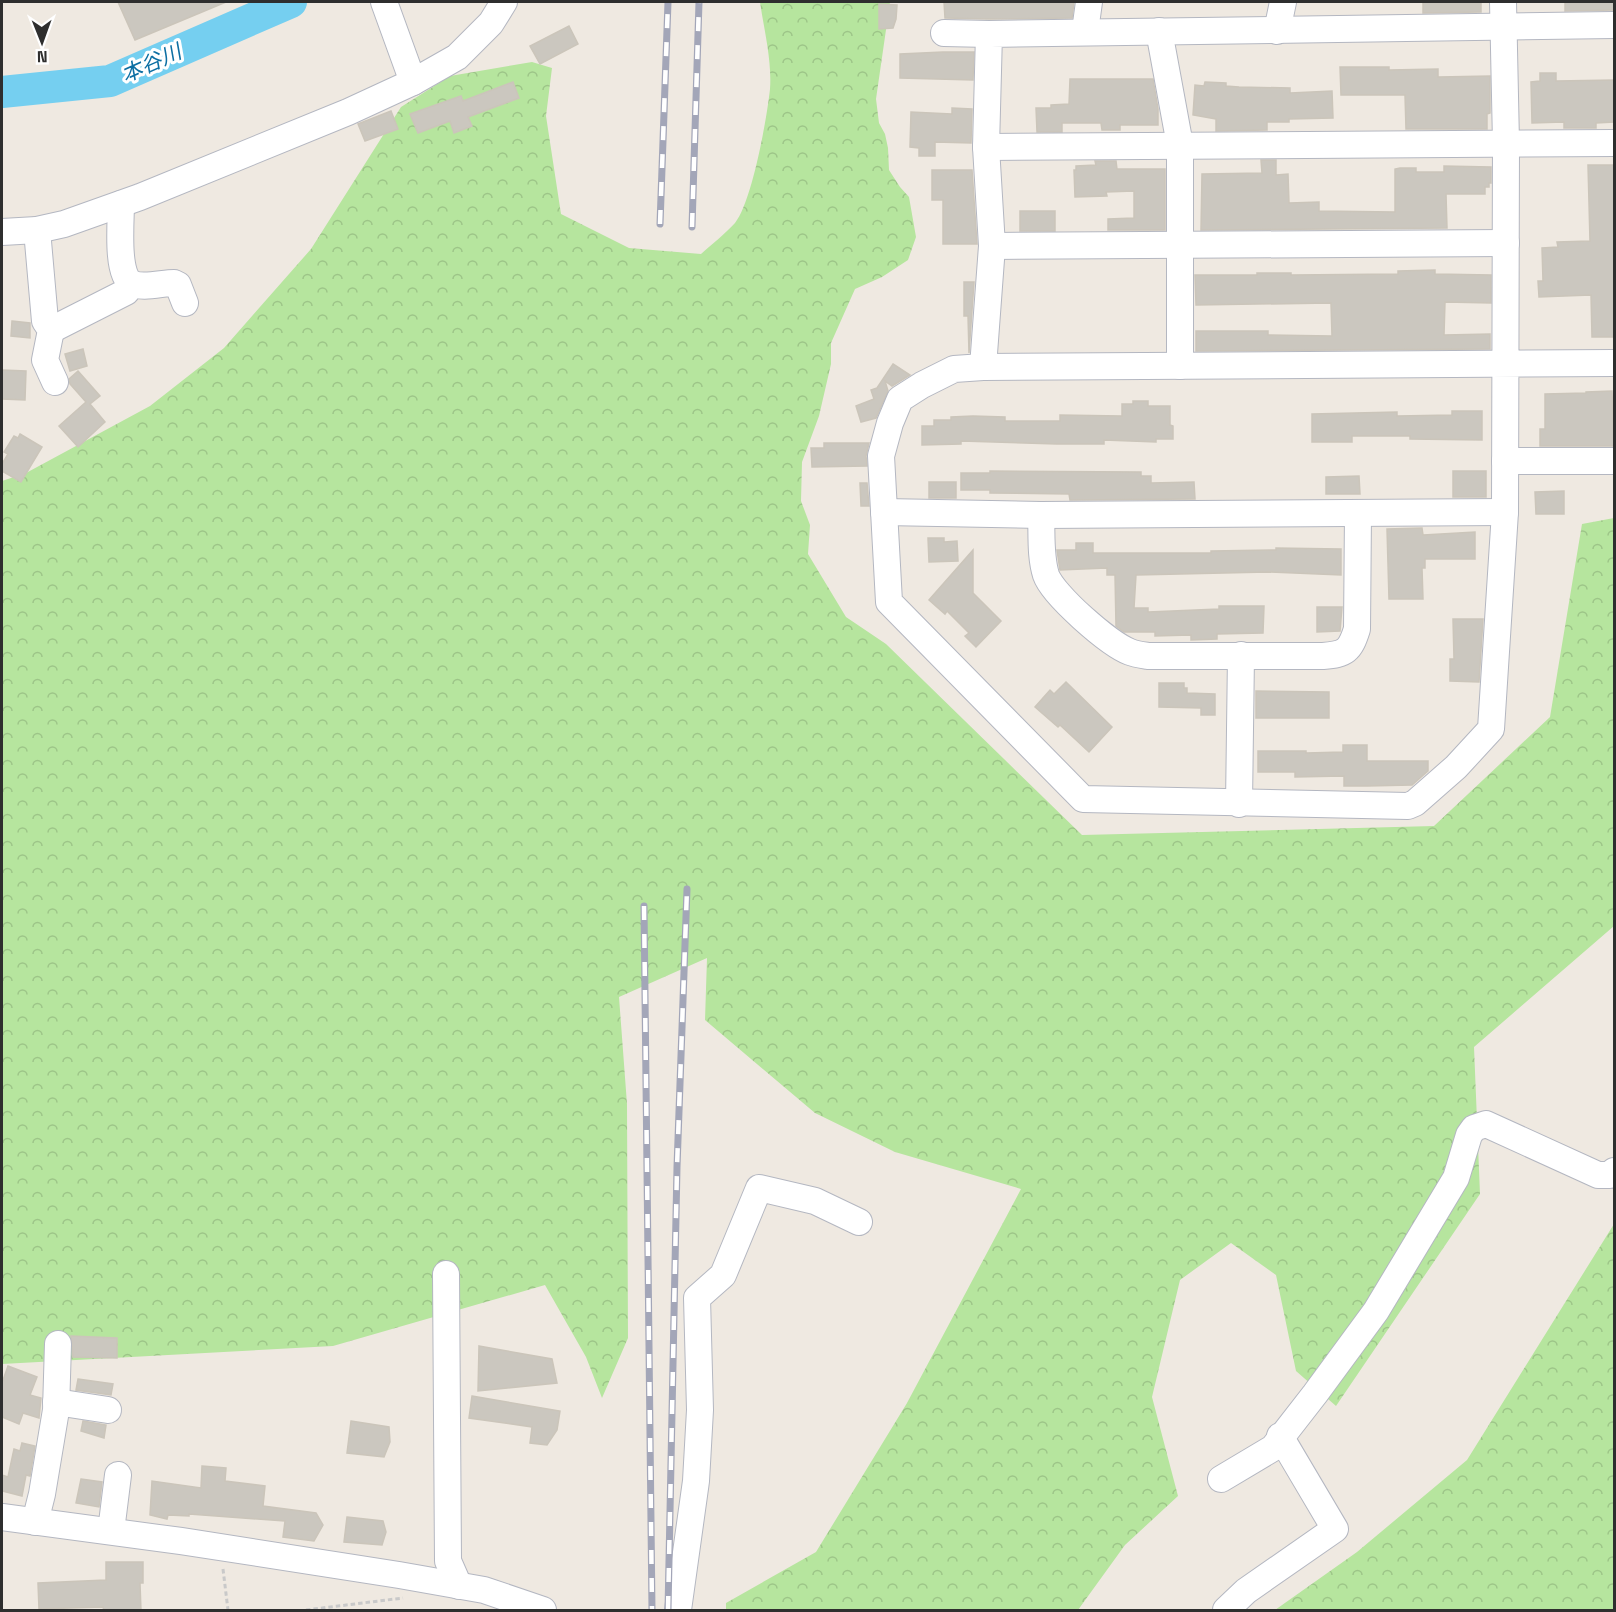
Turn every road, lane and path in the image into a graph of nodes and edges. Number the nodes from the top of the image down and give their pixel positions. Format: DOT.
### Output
graph roads {
  1 [pos="384,2"];
  2 [pos="504,2"];
  3 [pos="1089,2"];
  4 [pos="1283,2"];
  5 [pos="1503,14"];
  6 [pos="1614,25"];
  7 [pos="1085,31"];
  8 [pos="1159,31"];
  9 [pos="1277,31"];
  10 [pos="944,33"];
  11 [pos="989,34"];
  12 [pos="413,82"];
  13 [pos="1506,143"];
  14 [pos="1614,143"];
  15 [pos="1180,145"];
  16 [pos="986,147"];
  17 [pos="122,204"];
  18 [pos="37,230"];
  19 [pos="2,232"];
  20 [pos="1180,243"];
  21 [pos="1506,243"];
  22 [pos="992,246"];
  23 [pos="132,284"];
  24 [pos="185,303"];
  25 [pos="51,330"];
  26 [pos="1505,363"];
  27 [pos="1614,363"];
  28 [pos="1180,366"];
  29 [pos="983,367"];
  30 [pos="55,382"];
  31 [pos="1505,461"];
  32 [pos="1614,461"];
  33 [pos="884,512"];
  34 [pos="1505,512"];
  35 [pos="1358,513"];
  36 [pos="1041,515"];
  37 [pos="1241,655"];
  38 [pos="1239,804"];
  39 [pos="1614,1171"];
  40 [pos="859,1222"];
  41 [pos="446,1274"];
  42 [pos="58,1344"];
  43 [pos="56,1402"];
  44 [pos="108,1410"];
  45 [pos="1280,1437"];
  46 [pos="118,1475"];
  47 [pos="1221,1479"];
  48 [pos="2,1517"];
  49 [pos="35,1522"];
  50 [pos="111,1531"];
  51 [pos="221,1547"];
  52 [pos="399,1575"];
  53 [pos="459,1586"];
  54 [pos="228,1611"];
  55 [pos="306,1611"];
  56 [pos="543,1611"];
  57 [pos="678,1611"];
  58 [pos="1226,1611"];
  1 -- 12 [label="street"];
  2 -- 12 [label="street"];
  3 -- 7 [label="street"];
  4 -- 9 [label="street"];
  5 -- 6 [label="street"];
  5 -- 9 [label="street"];
  5 -- 13 [label="street"];
  7 -- 8 [label="street"];
  7 -- 11 [label="street"];
  8 -- 9 [label="street"];
  8 -- 15 [label="street"];
  10 -- 11 [label="street"];
  11 -- 16 [label="street"];
  12 -- 17 [label="street"];
  13 -- 14 [label="street"];
  13 -- 15 [label="street"];
  13 -- 21 [label="street"];
  15 -- 16 [label="street"];
  15 -- 20 [label="street"];
  16 -- 22 [label="street"];
  17 -- 18 [label="street"];
  17 -- 23 [label="street"];
  18 -- 19 [label="street"];
  18 -- 25 [label="street"];
  20 -- 21 [label="street"];
  20 -- 22 [label="street"];
  20 -- 28 [label="street"];
  21 -- 26 [label="street"];
  22 -- 29 [label="street"];
  23 -- 24 [label="street"];
  23 -- 25 [label="street"];
  25 -- 30 [label="street"];
  26 -- 27 [label="street"];
  26 -- 28 [label="street"];
  26 -- 31 [label="street"];
  28 -- 29 [label="street"];
  29 -- 33 [label="street"];
  31 -- 32 [label="street"];
  31 -- 34 [label="street"];
  33 -- 36 [label="street"];
  33 -- 38 [label="street"];
  34 -- 35 [label="street"];
  34 -- 38 [label="street"];
  35 -- 36 [label="street"];
  35 -- 37 [label="street"];
  36 -- 37 [label="street"];
  37 -- 38 [label="street"];
  39 -- 45 [label="street"];
  40 -- 57 [label="street"];
  41 -- 53 [label="street"];
  42 -- 43 [label="street"];
  43 -- 44 [label="street"];
  43 -- 49 [label="street"];
  45 -- 47 [label="street"];
  45 -- 58 [label="street"];
  46 -- 50 [label="street"];
  48 -- 49 [label="street"];
  49 -- 50 [label="street"];
  50 -- 51 [label="street"];
  51 -- 52 [label="street"];
  51 -- 54 [label="path"];
  52 -- 53 [label="street"];
  52 -- 55 [label="path"];
  53 -- 56 [label="street"];
}
